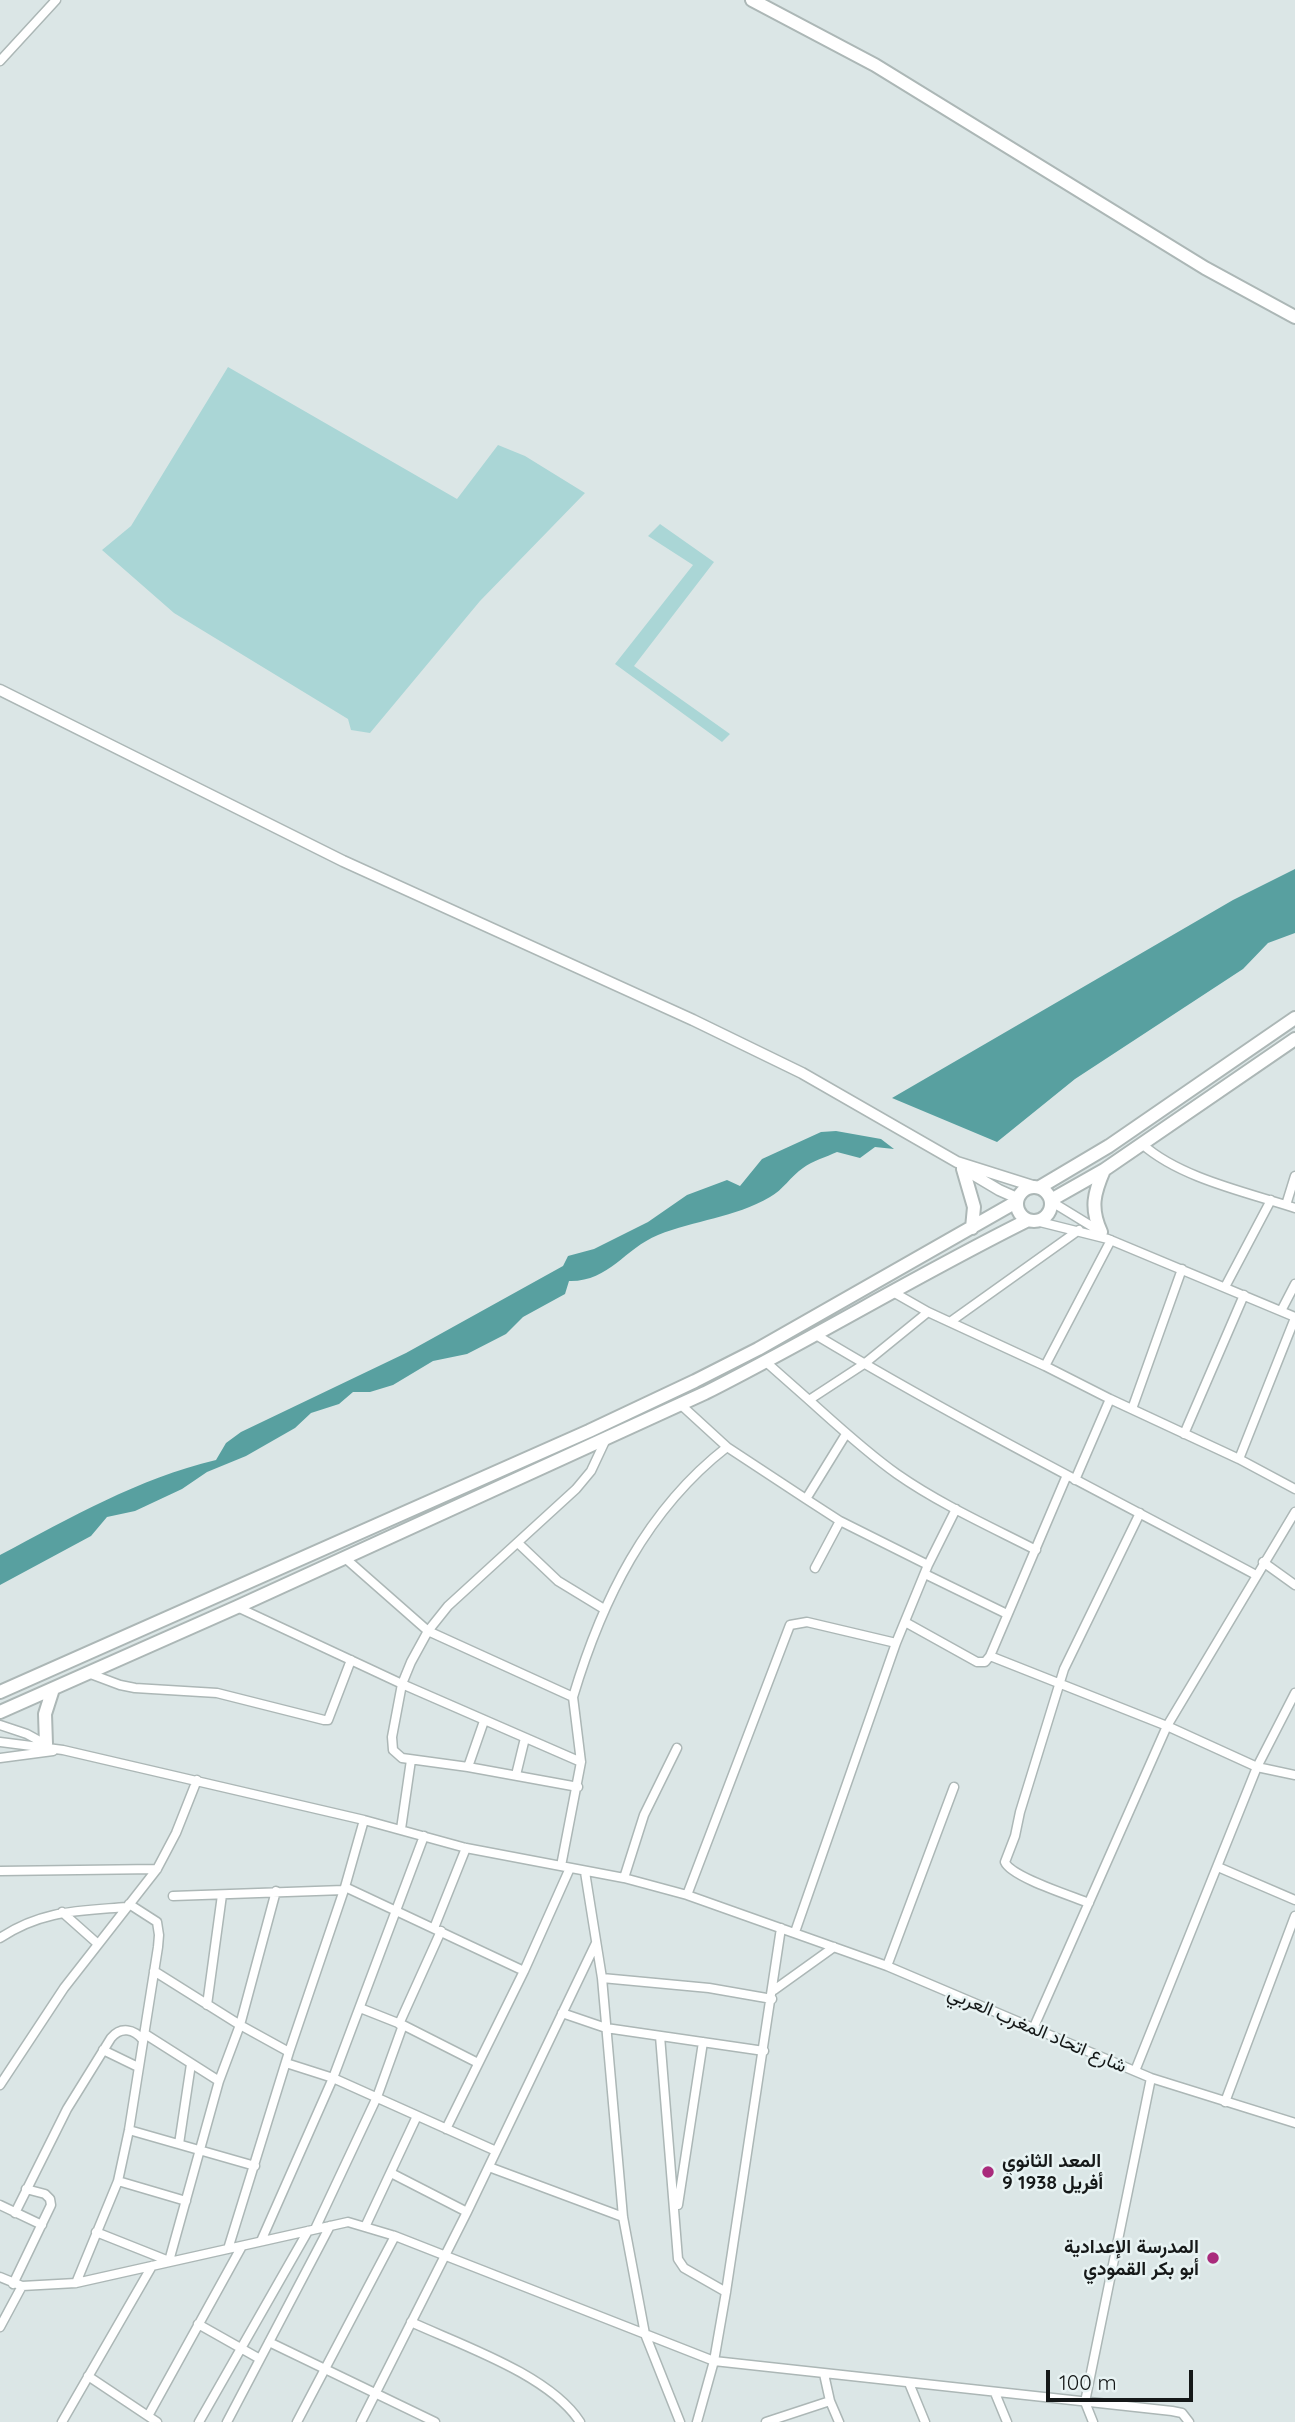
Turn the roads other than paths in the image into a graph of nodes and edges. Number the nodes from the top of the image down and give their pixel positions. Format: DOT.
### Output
graph roads {
  1 [pos="56,0"];
  2 [pos="752,0"];
  3 [pos="0,61"];
  4 [pos="1295,317"];
  5 [pos="0,690"];
  6 [pos="1295,1018"];
  7 [pos="1295,1039"];
  8 [pos="1142,1144"];
  9 [pos="960,1165"];
  10 [pos="1104,1170"];
  11 [pos="1295,1176"];
  12 [pos="1037,1186"];
  13 [pos="1017,1200"];
  14 [pos="1271,1200"];
  15 [pos="1051,1201"];
  16 [pos="1291,1206"];
  17 [pos="1032,1221"];
  18 [pos="972,1228"];
  19 [pos="1079,1230"];
  20 [pos="1107,1237"];
  21 [pos="1182,1269"];
  22 [pos="1295,1284"];
  23 [pos="1225,1287"];
  24 [pos="893,1292"];
  25 [pos="1244,1295"];
  26 [pos="1281,1311"];
  27 [pos="928,1312"];
  28 [pos="1295,1317"];
  29 [pos="950,1322"];
  30 [pos="816,1335"];
  31 [pos="766,1362"];
  32 [pos="864,1364"];
  33 [pos="1045,1366"];
  34 [pos="1110,1399"];
  35 [pos="810,1400"];
  36 [pos="680,1404"];
  37 [pos="1132,1409"];
  38 [pos="1184,1433"];
  39 [pos="846,1434"];
  40 [pos="606,1438"];
  41 [pos="727,1447"];
  42 [pos="1239,1459"];
  43 [pos="1067,1475"];
  44 [pos="1075,1480"];
  45 [pos="1295,1489"];
  46 [pos="806,1499"];
  47 [pos="956,1509"];
  48 [pos="1295,1512"];
  49 [pos="1140,1513"];
  50 [pos="840,1521"];
  51 [pos="518,1543"];
  52 [pos="1036,1550"];
  53 [pos="345,1558"];
  54 [pos="1263,1562"];
  55 [pos="815,1567"];
  56 [pos="926,1569"];
  57 [pos="1256,1575"];
  58 [pos="1295,1585"];
  59 [pos="237,1607"];
  60 [pos="604,1609"];
  61 [pos="1007,1614"];
  62 [pos="905,1622"];
  63 [pos="428,1631"];
  64 [pos="896,1643"];
  65 [pos="990,1656"];
  66 [pos="351,1660"];
  67 [pos="88,1673"];
  68 [pos="1060,1682"];
  69 [pos="402,1684"];
  70 [pos="52,1689"];
  71 [pos="0,1692"];
  72 [pos="1295,1693"];
  73 [pos="573,1697"];
  74 [pos="0,1712"];
  75 [pos="484,1721"];
  76 [pos="0,1725"];
  77 [pos="1167,1726"];
  78 [pos="525,1738"];
  79 [pos="0,1742"];
  80 [pos="47,1746"];
  81 [pos="677,1748"];
  82 [pos="63,1750"];
  83 [pos="0,1758"];
  84 [pos="411,1760"];
  85 [pos="581,1762"];
  86 [pos="468,1766"];
  87 [pos="1257,1767"];
  88 [pos="516,1775"];
  89 [pos="1295,1775"];
  90 [pos="197,1780"];
  91 [pos="578,1787"];
  92 [pos="954,1787"];
  93 [pos="364,1820"];
  94 [pos="401,1829"];
  95 [pos="424,1836"];
  96 [pos="466,1848"];
  97 [pos="561,1866"];
  98 [pos="1218,1867"];
  99 [pos="157,1868"];
  100 [pos="570,1868"];
  101 [pos="0,1871"];
  102 [pos="585,1872"];
  103 [pos="624,1878"];
  104 [pos="344,1889"];
  105 [pos="276,1891"];
  106 [pos="222,1895"];
  107 [pos="687,1895"];
  108 [pos="173,1896"];
  109 [pos="1295,1900"];
  110 [pos="1089,1903"];
  111 [pos="128,1906"];
  112 [pos="395,1909"];
  113 [pos="62,1912"];
  114 [pos="1295,1916"];
  115 [pos="781,1928"];
  116 [pos="438,1929"];
  117 [pos="794,1932"];
  118 [pos="0,1938"];
  119 [pos="596,1943"];
  120 [pos="98,1944"];
  121 [pos="834,1947"];
  122 [pos="887,1966"];
  123 [pos="154,1971"];
  124 [pos="524,1971"];
  125 [pos="602,1978"];
  126 [pos="773,1994"];
  127 [pos="207,2005"];
  128 [pos="360,2008"];
  129 [pos="562,2013"];
  130 [pos="240,2025"];
  131 [pos="401,2025"];
  132 [pos="606,2028"];
  133 [pos="1033,2029"];
  134 [pos="660,2036"];
  135 [pos="144,2037"];
  136 [pos="703,2042"];
  137 [pos="103,2050"];
  138 [pos="764,2051"];
  139 [pos="289,2052"];
  140 [pos="286,2063"];
  141 [pos="478,2063"];
  142 [pos="191,2064"];
  143 [pos="138,2067"];
  144 [pos="1135,2071"];
  145 [pos="333,2078"];
  146 [pos="1151,2078"];
  147 [pos="219,2081"];
  148 [pos="0,2085"];
  149 [pos="377,2097"];
  150 [pos="1225,2102"];
  151 [pos="417,2116"];
  152 [pos="1295,2123"];
  153 [pos="446,2129"];
  154 [pos="129,2130"];
  155 [pos="179,2144"];
  156 [pos="199,2149"];
  157 [pos="496,2151"];
  158 [pos="255,2166"];
  159 [pos="489,2167"];
  160 [pos="391,2173"];
  161 [pos="118,2181"];
  162 [pos="26,2189"];
  163 [pos="186,2201"];
  164 [pos="0,2205"];
  165 [pos="467,2212"];
  166 [pos="15,2213"];
  167 [pos="623,2217"];
  168 [pos="676,2220"];
  169 [pos="42,2225"];
  170 [pos="330,2226"];
  171 [pos="365,2227"];
  172 [pos="312,2230"];
  173 [pos="96,2232"];
  174 [pos="395,2236"];
  175 [pos="261,2241"];
  176 [pos="242,2246"];
  177 [pos="228,2249"];
  178 [pos="443,2255"];
  179 [pos="169,2262"];
  180 [pos="152,2266"];
  181 [pos="0,2277"];
  182 [pos="76,2283"];
  183 [pos="18,2285"];
  184 [pos="726,2292"];
  185 [pos="411,2322"];
  186 [pos="198,2324"];
  187 [pos="0,2327"];
  188 [pos="645,2334"];
  189 [pos="269,2342"];
  190 [pos="242,2348"];
  191 [pos="260,2359"];
  192 [pos="714,2361"];
  193 [pos="325,2370"];
  194 [pos="824,2374"];
  195 [pos="88,2376"];
  196 [pos="909,2383"];
  197 [pos="377,2393"];
  198 [pos="995,2393"];
  199 [pos="830,2401"];
  200 [pos="1085,2402"];
  201 [pos="148,2416"];
  202 [pos="62,2422"];
  203 [pos="156,2422"];
  204 [pos="199,2422"];
  205 [pos="227,2422"];
  206 [pos="297,2422"];
  207 [pos="361,2422"];
  208 [pos="435,2422"];
  209 [pos="580,2422"];
  210 [pos="680,2422"];
  211 [pos="697,2422"];
  212 [pos="766,2422"];
  213 [pos="839,2422"];
  214 [pos="925,2422"];
  215 [pos="1007,2422"];
  216 [pos="1093,2422"];
  217 [pos="1189,2422"];
  1 -- 3 [label="street"];
  2 -- 4 [label="main road"];
  5 -- 9 [label="street"];
  6 -- 12 [label="main road"];
  7 -- 8 [label="main road"];
  8 -- 10 [label="main road"];
  8 -- 14 [label="street"];
  9 -- 12 [label="street"];
  9 -- 13 [label="street"];
  9 -- 18 [label="main road"];
  10 -- 15 [label="main road"];
  10 -- 20 [label="main road"];
  11 -- 16 [label="street"];
  12 -- 13 [label="main road"];
  12 -- 15 [label="main road"];
  13 -- 17 [label="main road"];
  13 -- 18 [label="main road"];
  14 -- 16 [label="street"];
  14 -- 23 [label="street"];
  15 -- 17 [label="main road"];
  15 -- 20 [label="street"];
  17 -- 19 [label="street"];
  17 -- 24 [label="main road"];
  18 -- 71 [label="main road"];
  19 -- 20 [label="street"];
  19 -- 29 [label="street"];
  20 -- 21 [label="street"];
  20 -- 33 [label="street"];
  21 -- 23 [label="street"];
  21 -- 37 [label="street"];
  22 -- 26 [label="street"];
  23 -- 25 [label="street"];
  24 -- 27 [label="street"];
  24 -- 30 [label="main road"];
  25 -- 26 [label="street"];
  25 -- 38 [label="street"];
  26 -- 28 [label="street"];
  27 -- 29 [label="street"];
  27 -- 32 [label="street"];
  28 -- 42 [label="street"];
  29 -- 33 [label="street"];
  30 -- 31 [label="main road"];
  30 -- 32 [label="street"];
  31 -- 35 [label="street"];
  31 -- 36 [label="main road"];
  32 -- 35 [label="street"];
  32 -- 43 [label="street"];
  33 -- 34 [label="street"];
  34 -- 37 [label="street"];
  34 -- 44 [label="street"];
  35 -- 39 [label="street"];
  36 -- 40 [label="main road"];
  36 -- 41 [label="street"];
  37 -- 38 [label="street"];
  38 -- 42 [label="street"];
  39 -- 46 [label="street"];
  39 -- 47 [label="street"];
  40 -- 51 [label="street"];
  40 -- 53 [label="main road"];
  41 -- 46 [label="street"];
  41 -- 60 [label="street"];
  42 -- 45 [label="street"];
  43 -- 44 [label="street"];
  43 -- 52 [label="street"];
  44 -- 49 [label="street"];
  46 -- 50 [label="street"];
  47 -- 52 [label="street"];
  47 -- 56 [label="street"];
  48 -- 54 [label="street"];
  49 -- 57 [label="street"];
  49 -- 68 [label="street"];
  50 -- 55 [label="street"];
  50 -- 56 [label="street"];
  51 -- 60 [label="street"];
  51 -- 63 [label="street"];
  52 -- 61 [label="street"];
  53 -- 59 [label="main road"];
  53 -- 63 [label="street"];
  54 -- 57 [label="street"];
  54 -- 58 [label="street"];
  56 -- 61 [label="street"];
  56 -- 62 [label="street"];
  57 -- 77 [label="street"];
  59 -- 66 [label="street"];
  59 -- 67 [label="main road"];
  60 -- 73 [label="street"];
  61 -- 65 [label="street"];
  62 -- 64 [label="street"];
  62 -- 65 [label="street"];
  63 -- 69 [label="street"];
  63 -- 73 [label="street"];
  64 -- 107 [label="street"];
  64 -- 117 [label="street"];
  65 -- 68 [label="street"];
  66 -- 67 [label="street"];
  66 -- 69 [label="street"];
  67 -- 70 [label="main road"];
  68 -- 77 [label="street"];
  68 -- 110 [label="street"];
  69 -- 75 [label="street"];
  69 -- 84 [label="street"];
  70 -- 74 [label="main road"];
  70 -- 80 [label="main road"];
  72 -- 87 [label="street"];
  73 -- 85 [label="street"];
  75 -- 78 [label="street"];
  75 -- 86 [label="street"];
  76 -- 80 [label="street"];
  77 -- 87 [label="street"];
  77 -- 110 [label="street"];
  78 -- 85 [label="street"];
  78 -- 88 [label="street"];
  79 -- 80 [label="street"];
  80 -- 82 [label="street, شارع اتحاد المغرب العربي"];
  81 -- 103 [label="street"];
  82 -- 83 [label="street"];
  82 -- 90 [label="street, شارع اتحاد المغرب العربي"];
  84 -- 86 [label="street"];
  84 -- 94 [label="street"];
  85 -- 91 [label="street"];
  86 -- 88 [label="street"];
  87 -- 89 [label="street"];
  87 -- 98 [label="street"];
  88 -- 91 [label="street"];
  90 -- 93 [label="street, شارع اتحاد المغرب العربي"];
  90 -- 99 [label="street"];
  91 -- 97 [label="street"];
  92 -- 122 [label="street"];
  93 -- 94 [label="street, شارع اتحاد المغرب العربي"];
  93 -- 104 [label="street"];
  94 -- 95 [label="street, شارع اتحاد المغرب العربي"];
  95 -- 96 [label="street, شارع اتحاد المغرب العربي"];
  95 -- 112 [label="street"];
  96 -- 97 [label="street, شارع اتحاد المغرب العربي"];
  96 -- 116 [label="street"];
  97 -- 100 [label="street, شارع اتحاد المغرب العربي"];
  98 -- 109 [label="street"];
  98 -- 144 [label="street"];
  99 -- 101 [label="street"];
  99 -- 111 [label="street"];
  100 -- 102 [label="street, شارع اتحاد المغرب العربي"];
  100 -- 124 [label="street"];
  102 -- 103 [label="street, شارع اتحاد المغرب العربي"];
  102 -- 119 [label="street"];
  103 -- 107 [label="street, شارع اتحاد المغرب العربي"];
  104 -- 105 [label="street"];
  104 -- 112 [label="street"];
  104 -- 139 [label="street"];
  105 -- 106 [label="street"];
  105 -- 130 [label="street"];
  106 -- 108 [label="street"];
  106 -- 127 [label="street"];
  107 -- 115 [label="street, شارع اتحاد المغرب العربي"];
  110 -- 133 [label="street"];
  111 -- 113 [label="street"];
  111 -- 120 [label="street"];
  111 -- 123 [label="street"];
  112 -- 116 [label="street"];
  112 -- 128 [label="street"];
  113 -- 118 [label="street"];
  113 -- 120 [label="street"];
  114 -- 150 [label="street"];
  115 -- 117 [label="street, شارع اتحاد المغرب العربي"];
  115 -- 126 [label="street"];
  116 -- 124 [label="street"];
  116 -- 131 [label="street"];
  117 -- 121 [label="street, شارع اتحاد المغرب العربي"];
  119 -- 125 [label="street"];
  119 -- 129 [label="street"];
  120 -- 148 [label="street"];
  121 -- 122 [label="street, شارع اتحاد المغرب العربي"];
  121 -- 126 [label="street"];
  122 -- 133 [label="street, شارع اتحاد المغرب العربي"];
  123 -- 127 [label="street"];
  123 -- 135 [label="street"];
  124 -- 141 [label="street"];
  125 -- 126 [label="street"];
  125 -- 132 [label="street"];
  126 -- 138 [label="street"];
  127 -- 130 [label="street"];
  128 -- 131 [label="street"];
  128 -- 145 [label="street"];
  129 -- 132 [label="street"];
  129 -- 157 [label="street"];
  130 -- 139 [label="street"];
  130 -- 147 [label="street"];
  131 -- 141 [label="street"];
  131 -- 149 [label="street"];
  132 -- 134 [label="street"];
  132 -- 167 [label="street"];
  133 -- 144 [label="street, شارع اتحاد المغرب العربي"];
  134 -- 136 [label="street"];
  134 -- 168 [label="street"];
  135 -- 137 [label="street"];
  135 -- 142 [label="street"];
  135 -- 143 [label="street"];
  136 -- 138 [label="street"];
  136 -- 168 [label="street"];
  137 -- 143 [label="street"];
  137 -- 162 [label="street"];
  138 -- 184 [label="street"];
  139 -- 140 [label="street"];
  140 -- 145 [label="street"];
  140 -- 158 [label="street"];
  141 -- 153 [label="street"];
  142 -- 147 [label="street"];
  142 -- 155 [label="street"];
  143 -- 154 [label="street"];
  144 -- 146 [label="street, شارع اتحاد المغرب العربي"];
  145 -- 149 [label="street"];
  145 -- 175 [label="street"];
  146 -- 150 [label="street, شارع اتحاد المغرب العربي"];
  146 -- 200 [label="street"];
  147 -- 156 [label="street"];
  149 -- 151 [label="street"];
  149 -- 172 [label="street"];
  150 -- 152 [label="street, شارع اتحاد المغرب العربي"];
  151 -- 153 [label="street"];
  151 -- 160 [label="street"];
  153 -- 157 [label="street"];
  154 -- 155 [label="street"];
  154 -- 161 [label="street"];
  155 -- 156 [label="street"];
  156 -- 158 [label="street"];
  156 -- 163 [label="street"];
  157 -- 159 [label="street"];
  158 -- 177 [label="street"];
  159 -- 165 [label="street"];
  159 -- 167 [label="street"];
  160 -- 165 [label="street"];
  160 -- 171 [label="street"];
  161 -- 163 [label="street"];
  161 -- 173 [label="street"];
  162 -- 166 [label="street"];
  162 -- 169 [label="street"];
  163 -- 179 [label="street"];
  164 -- 166 [label="street"];
  165 -- 178 [label="street"];
  166 -- 169 [label="street"];
  167 -- 188 [label="street"];
  168 -- 184 [label="street"];
  169 -- 183 [label="street"];
  170 -- 171 [label="street"];
  170 -- 172 [label="street"];
  170 -- 189 [label="street"];
  171 -- 174 [label="street"];
  172 -- 175 [label="street"];
  172 -- 190 [label="street"];
  173 -- 179 [label="street"];
  173 -- 182 [label="street"];
  174 -- 178 [label="street"];
  174 -- 193 [label="street"];
  175 -- 176 [label="street"];
  176 -- 177 [label="street"];
  176 -- 186 [label="street"];
  177 -- 179 [label="street"];
  178 -- 185 [label="street"];
  178 -- 188 [label="street"];
  179 -- 180 [label="street"];
  180 -- 182 [label="street"];
  180 -- 195 [label="street"];
  181 -- 183 [label="street"];
  182 -- 183 [label="street"];
  183 -- 187 [label="street"];
  184 -- 192 [label="street"];
  185 -- 197 [label="street"];
  185 -- 209 [label="street"];
  186 -- 190 [label="street"];
  186 -- 201 [label="street"];
  188 -- 192 [label="street"];
  188 -- 210 [label="street"];
  189 -- 191 [label="street"];
  189 -- 193 [label="street"];
  190 -- 191 [label="street"];
  190 -- 204 [label="street"];
  191 -- 205 [label="street"];
  192 -- 194 [label="street"];
  192 -- 211 [label="street"];
  193 -- 197 [label="street"];
  193 -- 206 [label="street"];
  194 -- 196 [label="street"];
  194 -- 199 [label="street"];
  195 -- 201 [label="street"];
  195 -- 202 [label="street"];
  196 -- 198 [label="street"];
  196 -- 214 [label="street"];
  197 -- 207 [label="street"];
  197 -- 208 [label="street"];
  198 -- 200 [label="street"];
  198 -- 215 [label="street"];
  199 -- 212 [label="street"];
  199 -- 213 [label="street"];
  200 -- 216 [label="street"];
  200 -- 217 [label="street"];
  201 -- 203 [label="street"];
}
